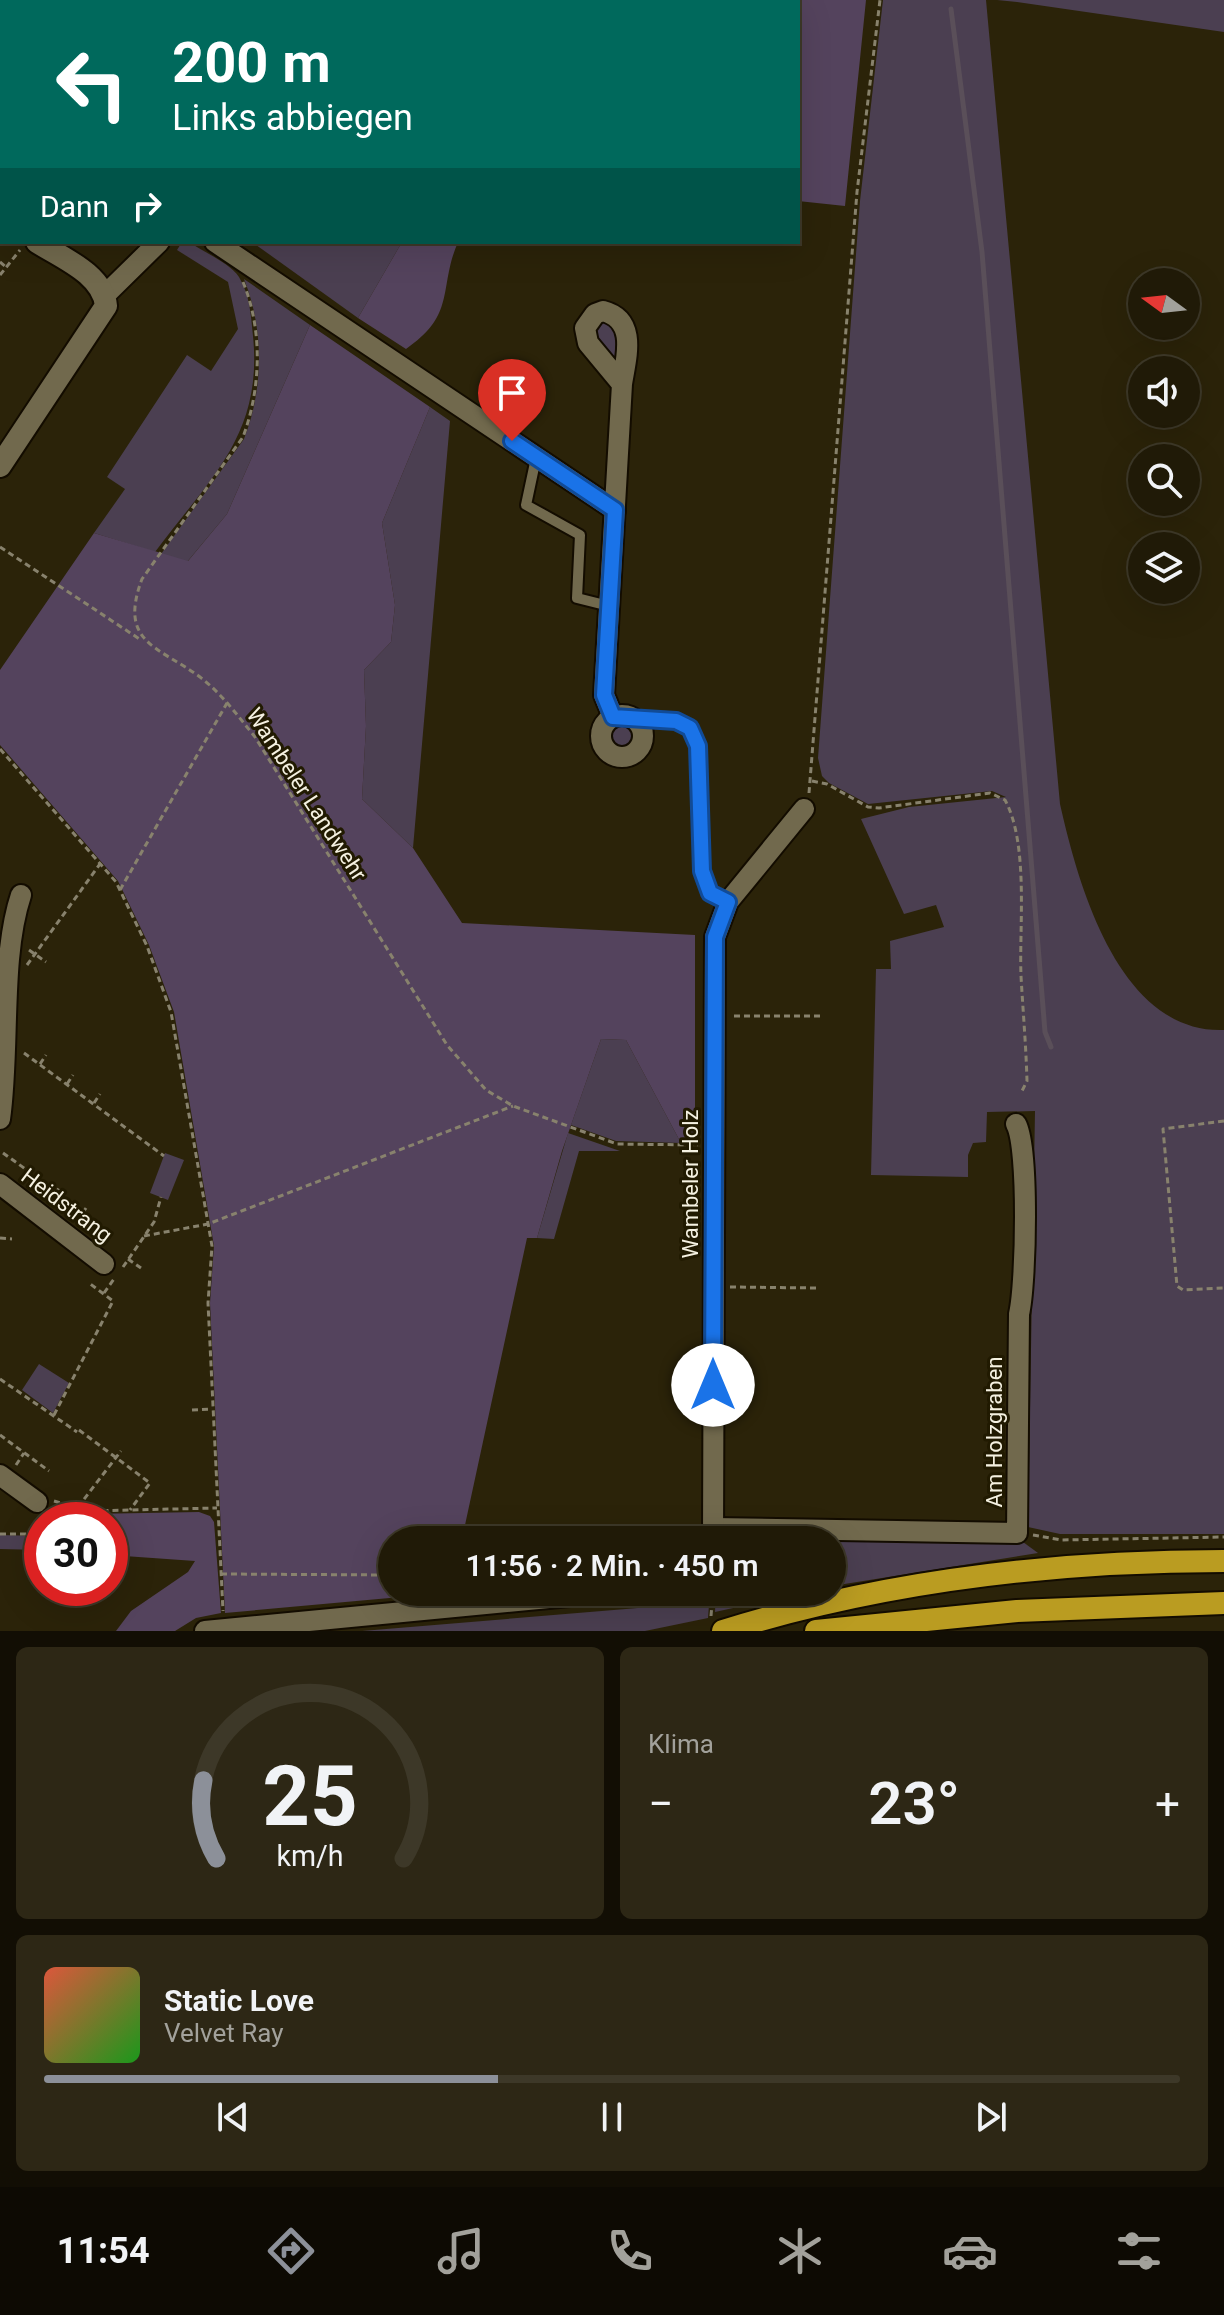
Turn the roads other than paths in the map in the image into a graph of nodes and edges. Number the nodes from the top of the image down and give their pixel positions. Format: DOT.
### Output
graph roads {
  1 [pos="40,244"];
  2 [pos="157,244"];
  3 [pos="218,244"];
  4 [pos="105,295"];
  5 [pos="622,384"];
  6 [pos="536,458"];
  7 [pos="0,466"];
  8 [pos="615,510"];
  9 [pos="609,606"];
  10 [pos="613,717"];
  11 [pos="637,721"];
  12 [pos="804,809"];
  13 [pos="21,895"];
  14 [pos="728,902"];
  15 [pos="0,1119"];
  16 [pos="1016,1124"];
  17 [pos="10,1186"];
  18 [pos="102,1254"];
  19 [pos="0,1475"];
  20 [pos="37,1502"];
  21 [pos="713,1526"];
  22 [pos="846,1534"];
  23 [pos="1224,1561"];
  24 [pos="1224,1603"];
  25 [pos="465,1606"];
  26 [pos="205,1631"];
  27 [pos="723,1631"];
  28 [pos="816,1631"];
  1 -- 4 [label="street"];
  2 -- 4 [label="street"];
  3 -- 6 [label="street"];
  4 -- 7 [label="street"];
  5 -- 8 [label="street"];
  6 -- 8 [label="street"];
  6 -- 9 [label="lane"];
  8 -- 9 [label="street"];
  9 -- 10 [label="street"];
  10 -- 11 [label="street"];
  10 -- 11 [label="street"];
  11 -- 14 [label="lane"];
  12 -- 14 [label="street, Wambeler Holz"];
  13 -- 15 [label="street"];
  14 -- 21 [label="street, Wambeler Holz"];
  16 -- 22 [label="street, Am Holzgraben"];
  17 -- 18 [label="street, Heidstrang"];
  19 -- 20 [label="street"];
  23 -- 27 [label="highway"];
  24 -- 28 [label="highway"];
  25 -- 26 [label="street"];
}
